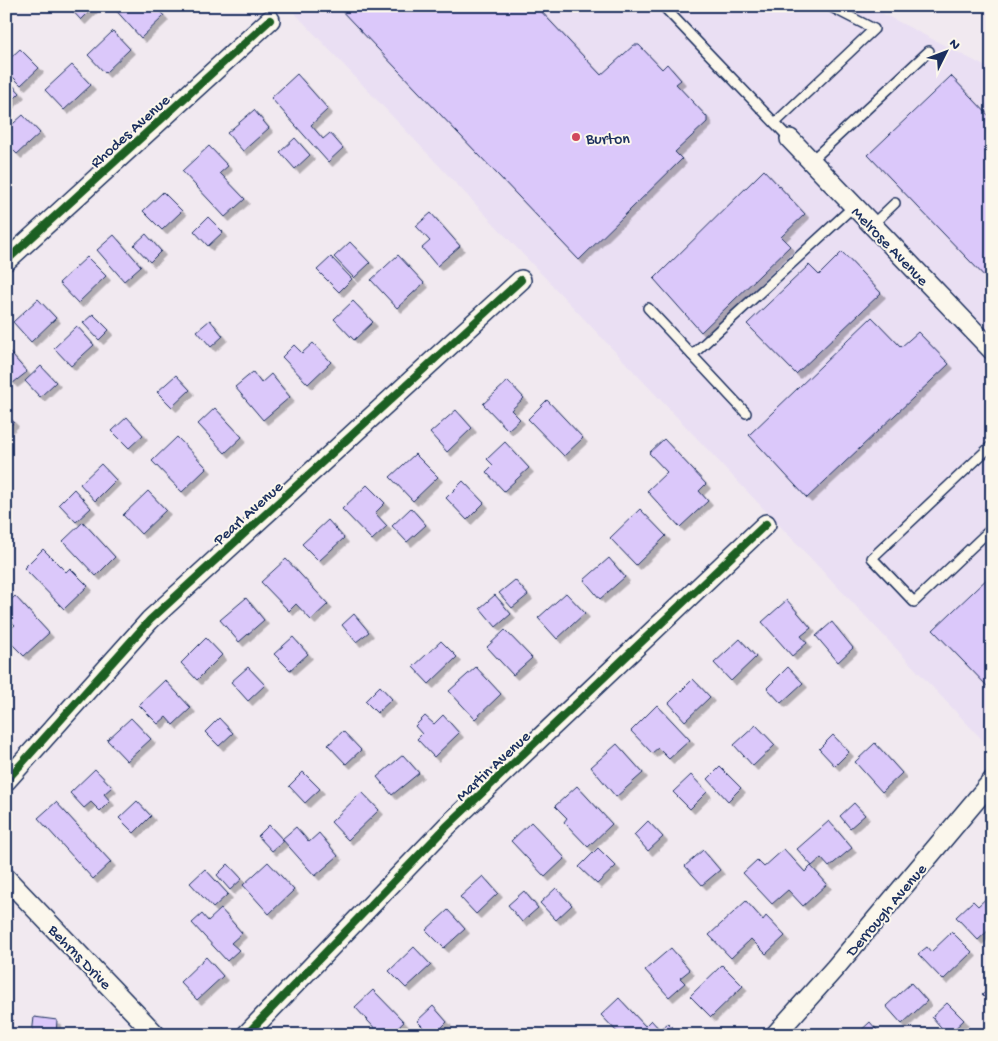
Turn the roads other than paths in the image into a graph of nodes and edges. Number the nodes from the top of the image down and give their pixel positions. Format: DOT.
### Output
graph roads {
  1 [pos="663,6"];
  2 [pos="828,6"];
  3 [pos="270,20"];
  4 [pos="929,51"];
  5 [pos="775,123"];
  6 [pos="790,140"];
  7 [pos="811,161"];
  8 [pos="895,203"];
  9 [pos="854,206"];
  10 [pos="872,225"];
  11 [pos="6,260"];
  12 [pos="521,280"];
  13 [pos="648,308"];
  14 [pos="992,350"];
  15 [pos="692,356"];
  16 [pos="746,413"];
  17 [pos="992,446"];
  18 [pos="766,524"];
  19 [pos="992,528"];
  20 [pos="6,781"];
  21 [pos="992,781"];
  22 [pos="6,878"];
  23 [pos="254,1033"];
  24 [pos="156,1035"];
  25 [pos="775,1035"];
  1 -- 5 [label="lane"];
  2 -- 5 [label="lane"];
  3 -- 11 [label="street, Rhodes Avenue"];
  4 -- 7 [label="lane"];
  5 -- 6 [label="lane"];
  6 -- 7 [label="street, Melrose Avenue"];
  7 -- 9 [label="street, Melrose Avenue"];
  8 -- 10 [label="lane"];
  9 -- 10 [label="street, Melrose Avenue"];
  9 -- 15 [label="lane"];
  10 -- 14 [label="street, Melrose Avenue"];
  12 -- 20 [label="street, Pearl Avenue"];
  13 -- 15 [label="lane"];
  15 -- 16 [label="lane"];
  17 -- 19 [label="lane"];
  18 -- 23 [label="street, Martin Avenue"];
  21 -- 25 [label="street, Derrough Avenue"];
  22 -- 24 [label="street, Behrns Drive"];
}
